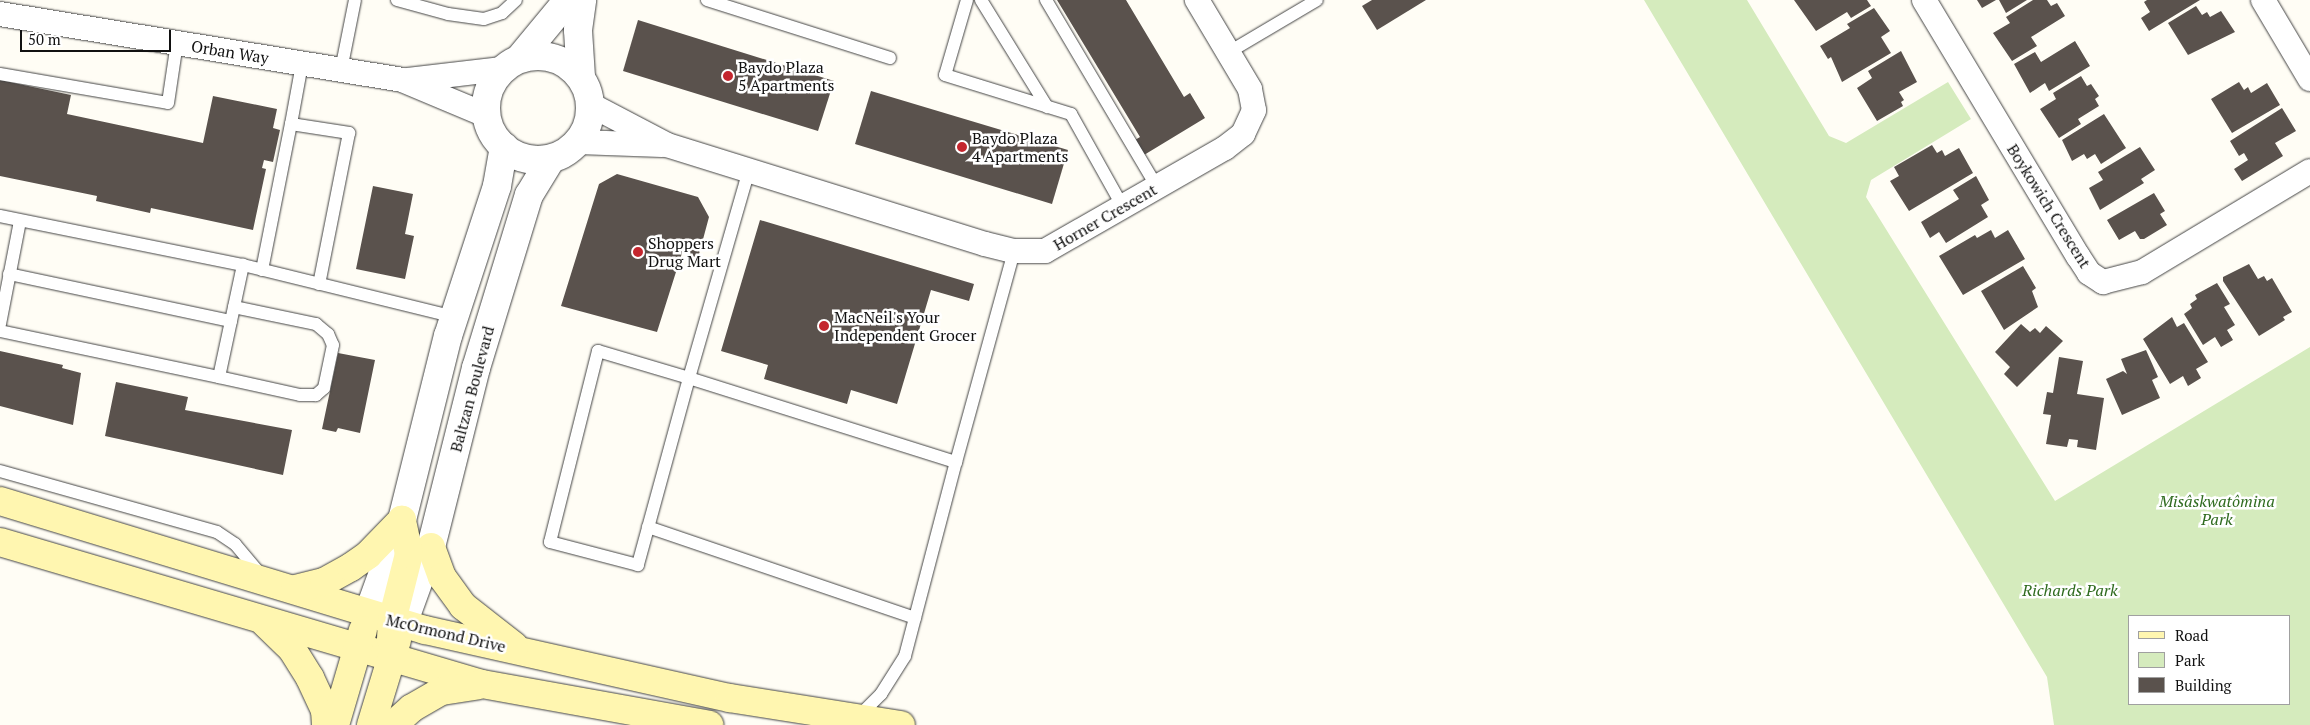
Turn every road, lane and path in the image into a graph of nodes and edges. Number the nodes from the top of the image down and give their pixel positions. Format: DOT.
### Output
graph roads {
  1 [pos="355,0"];
  2 [pos="398,0"];
  3 [pos="516,0"];
  4 [pos="568,0"];
  5 [pos="582,0"];
  6 [pos="707,0"];
  7 [pos="967,0"];
  8 [pos="981,0"];
  9 [pos="1046,0"];
  10 [pos="1197,0"];
  11 [pos="1317,0"];
  12 [pos="1924,0"];
  13 [pos="2263,0"];
  14 [pos="0,14"];
  15 [pos="177,43"];
  16 [pos="1229,52"];
  17 [pos="890,58"];
  18 [pos="302,64"];
  19 [pos="511,64"];
  20 [pos="342,70"];
  21 [pos="0,74"];
  22 [pos="581,77"];
  23 [pos="2310,79"];
  24 [pos="402,80"];
  25 [pos="589,104"];
  26 [pos="1047,107"];
  27 [pos="488,116"];
  28 [pos="291,124"];
  29 [pos="578,142"];
  30 [pos="667,145"];
  31 [pos="504,148"];
  32 [pos="551,159"];
  33 [pos="749,170"];
  34 [pos="2310,171"];
  35 [pos="1157,188"];
  36 [pos="1123,207"];
  37 [pos="0,216"];
  38 [pos="20,221"];
  39 [pos="1014,251"];
  40 [pos="243,266"];
  41 [pos="262,270"];
  42 [pos="9,274"];
  43 [pos="319,284"];
  44 [pos="234,308"];
  45 [pos="454,317"];
  46 [pos="231,321"];
  47 [pos="0,324"];
  48 [pos="0,330"];
  49 [pos="219,377"];
  50 [pos="689,378"];
  51 [pos="956,462"];
  52 [pos="0,471"];
  53 [pos="0,501"];
  54 [pos="402,520"];
  55 [pos="648,527"];
  56 [pos="0,542"];
  57 [pos="431,547"];
  58 [pos="266,581"];
  59 [pos="295,590"];
  60 [pos="915,618"];
  61 [pos="387,620"];
  62 [pos="264,622"];
  63 [pos="358,648"];
  64 [pos="519,650"];
  65 [pos="391,658"];
  66 [pos="482,684"];
  67 [pos="856,719"];
  68 [pos="326,725"];
  69 [pos="335,725"];
  70 [pos="371,725"];
  71 [pos="393,725"];
  72 [pos="709,725"];
  73 [pos="901,725"];
  1 -- 20 [label="lane"];
  2 -- 3 [label="lane"];
  4 -- 19 [label="street"];
  5 -- 22 [label="street"];
  6 -- 17 [label="lane"];
  7 -- 26 [label="lane"];
  8 -- 26 [label="lane"];
  9 -- 35 [label="lane"];
  10 -- 16 [label="street, Horner Crescent"];
  11 -- 16 [label="lane"];
  12 -- 34 [label="street, Boykowich Crescent"];
  13 -- 23 [label="street"];
  14 -- 15 [label="street, Orban Way"];
  15 -- 18 [label="street, Orban Way"];
  15 -- 21 [label="lane"];
  16 -- 35 [label="street, Horner Crescent"];
  18 -- 20 [label="street, Orban Way"];
  18 -- 28 [label="lane"];
  19 -- 22 [label="street"];
  19 -- 24 [label="street, Orban Way"];
  19 -- 27 [label="street"];
  20 -- 24 [label="street, Orban Way"];
  22 -- 25 [label="street"];
  24 -- 27 [label="street, Orban Way"];
  25 -- 29 [label="street"];
  25 -- 30 [label="street, Horner Crescent"];
  26 -- 36 [label="lane"];
  27 -- 31 [label="street"];
  28 -- 41 [label="lane"];
  28 -- 43 [label="lane"];
  29 -- 30 [label="street, Horner Crescent"];
  29 -- 32 [label="street"];
  30 -- 33 [label="street, Horner Crescent"];
  31 -- 32 [label="street"];
  31 -- 45 [label="street"];
  32 -- 57 [label="street, Baltzan Boulevard"];
  33 -- 39 [label="street, Horner Crescent"];
  33 -- 50 [label="lane"];
  35 -- 36 [label="street, Horner Crescent"];
  36 -- 39 [label="street, Horner Crescent"];
  37 -- 38 [label="lane"];
  38 -- 40 [label="lane"];
  38 -- 42 [label="lane"];
  39 -- 51 [label="lane"];
  40 -- 41 [label="lane"];
  40 -- 44 [label="lane"];
  41 -- 43 [label="lane"];
  42 -- 46 [label="lane"];
  42 -- 47 [label="lane"];
  43 -- 45 [label="lane"];
  44 -- 46 [label="lane"];
  44 -- 49 [label="lane"];
  45 -- 54 [label="street"];
  46 -- 49 [label="lane"];
  48 -- 49 [label="lane"];
  50 -- 51 [label="lane"];
  50 -- 55 [label="lane"];
  50 -- 55 [label="lane"];
  51 -- 60 [label="lane"];
  52 -- 58 [label="lane"];
  53 -- 58 [label="main road, McOrmond Drive"];
  54 -- 59 [label="main road"];
  54 -- 61 [label="street"];
  55 -- 60 [label="lane"];
  56 -- 62 [label="main road"];
  57 -- 61 [label="street, Baltzan Boulevard"];
  57 -- 64 [label="main road"];
  58 -- 59 [label="main road, McOrmond Drive"];
  59 -- 61 [label="main road, McOrmond Drive"];
  60 -- 67 [label="lane"];
  61 -- 63 [label="main road"];
  61 -- 64 [label="main road, McOrmond Drive"];
  61 -- 65 [label="main road"];
  62 -- 63 [label="main road"];
  62 -- 68 [label="main road"];
  63 -- 65 [label="main road"];
  63 -- 69 [label="main road"];
  64 -- 67 [label="main road, McOrmond Drive"];
  65 -- 66 [label="main road"];
  65 -- 70 [label="main road"];
  66 -- 71 [label="main road"];
  66 -- 72 [label="main road"];
  67 -- 73 [label="main road, McOrmond Drive"];
}
